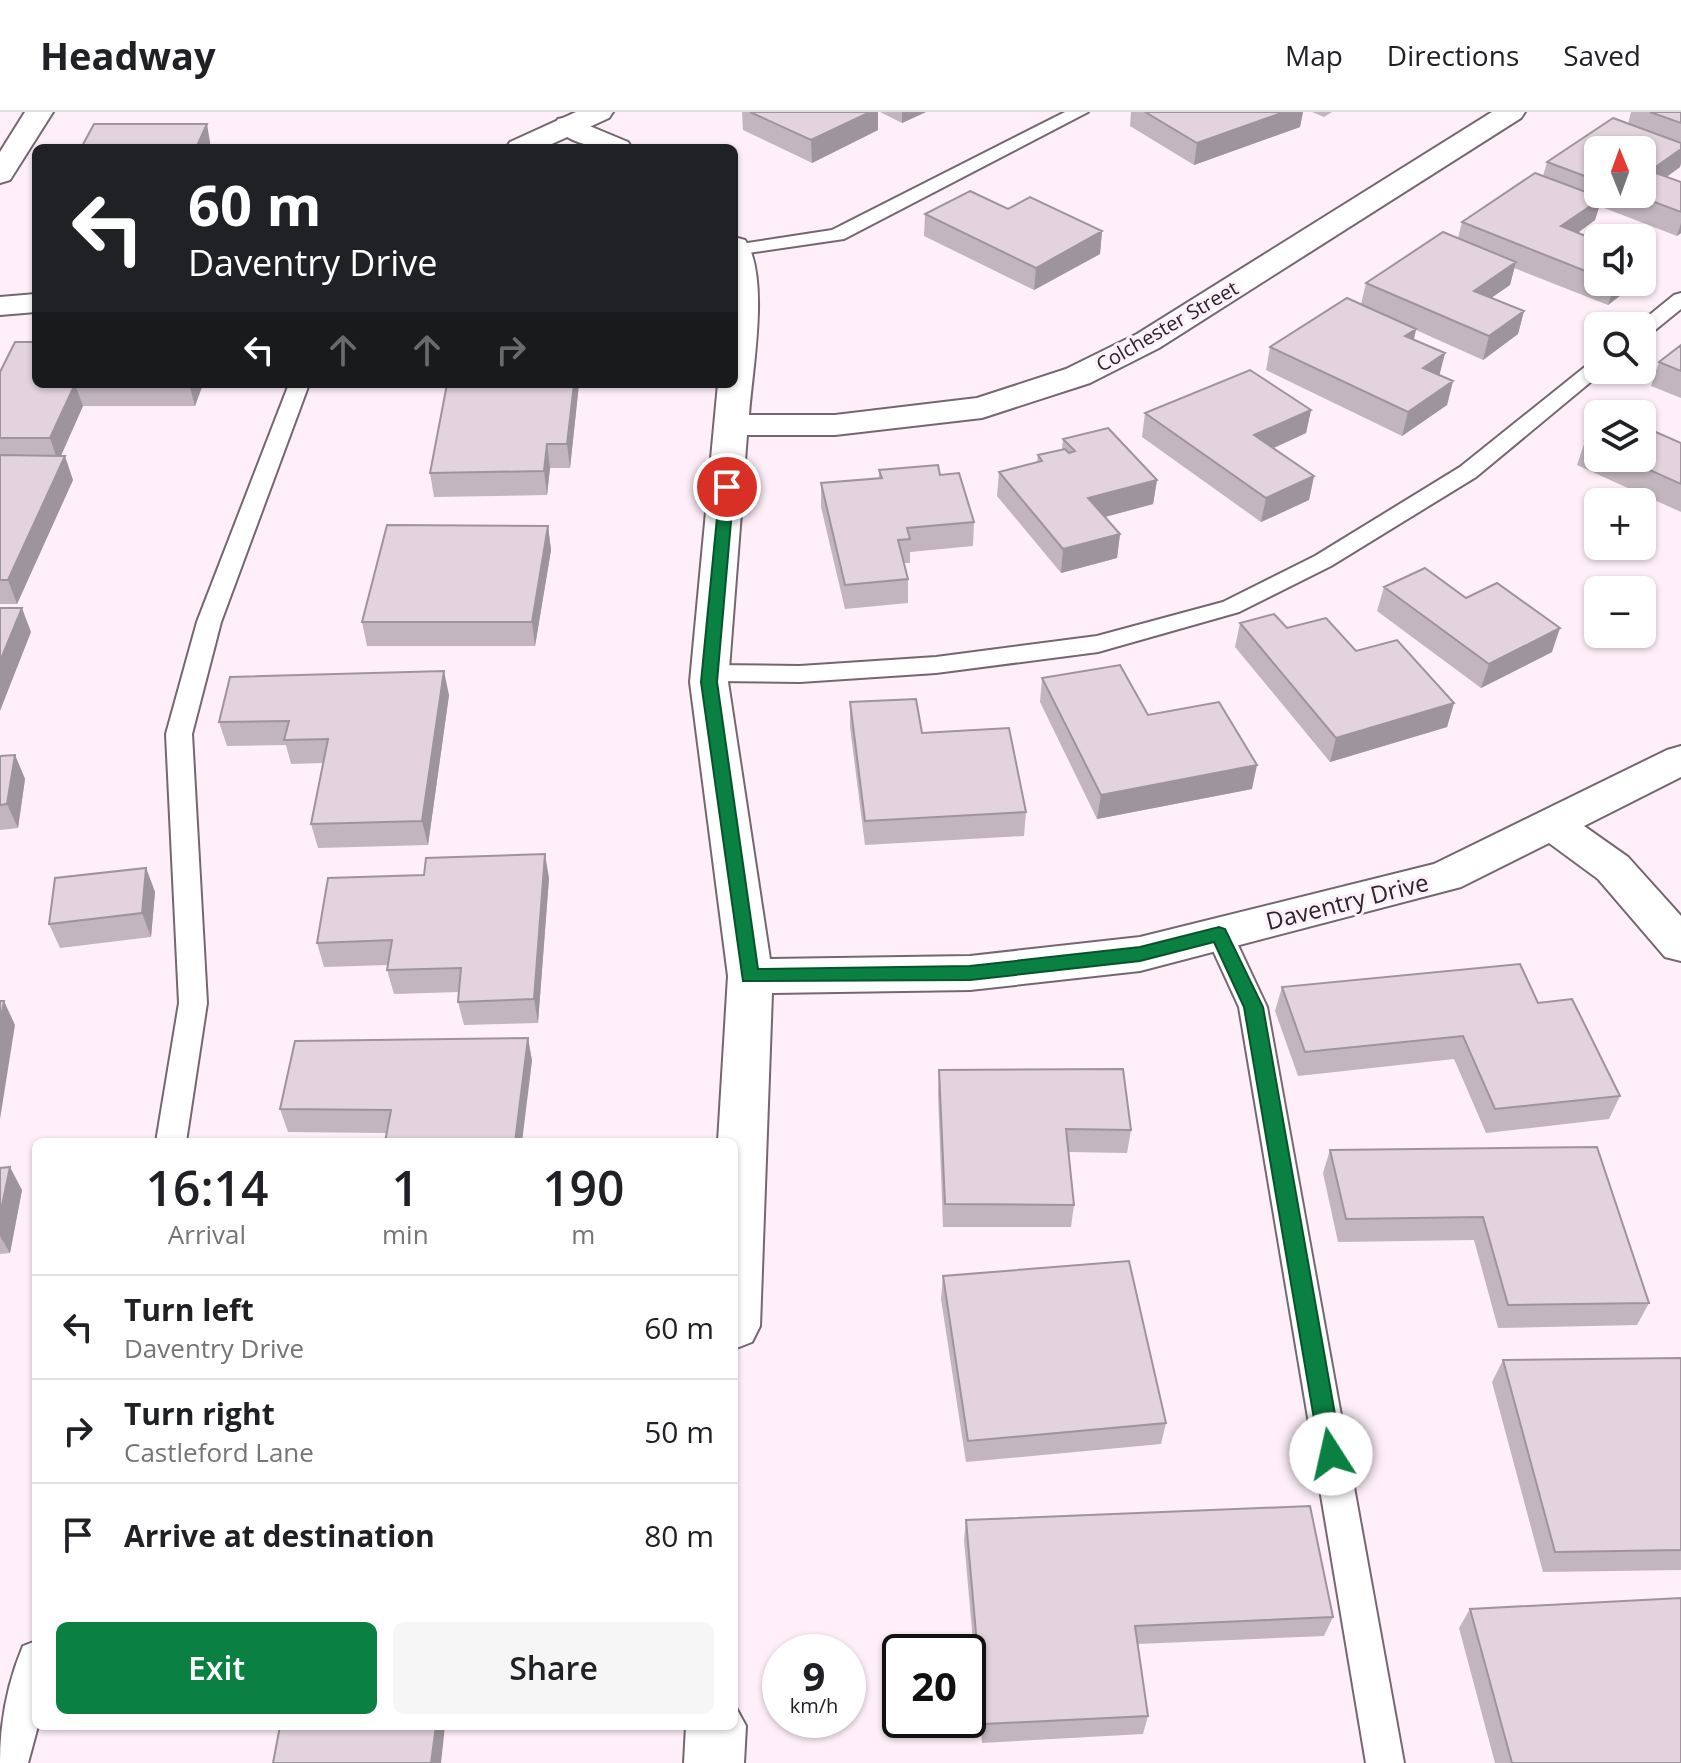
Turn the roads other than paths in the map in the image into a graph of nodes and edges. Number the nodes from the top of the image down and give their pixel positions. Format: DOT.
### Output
graph roads {
  1 [pos="39,112"];
  2 [pos="599,112"];
  3 [pos="1079,112"];
  4 [pos="1511,112"];
  5 [pos="568,125"];
  6 [pos="528,144"];
  7 [pos="609,144"];
  8 [pos="0,174"];
  9 [pos="738,248"];
  10 [pos="738,271"];
  11 [pos="1681,299"];
  12 [pos="32,303"];
  13 [pos="0,306"];
  14 [pos="1656,320"];
  15 [pos="738,346"];
  16 [pos="1584,377"];
  17 [pos="297,388"];
  18 [pos="735,388"];
  19 [pos="732,425"];
  20 [pos="710,673"];
  21 [pos="1681,760"];
  22 [pos="1553,825"];
  23 [pos="1219,933"];
  24 [pos="1681,945"];
  25 [pos="750,976"];
  26 [pos="172,1138"];
  27 [pos="738,1238"];
  28 [pos="32,1674"];
  29 [pos="716,1730"];
  30 [pos="9,1763"];
  31 [pos="714,1763"];
  32 [pos="1385,1763"];
  1 -- 8 [label="street"];
  2 -- 5 [label="street"];
  3 -- 9 [label="lane"];
  4 -- 19 [label="street, Colchester Street"];
  5 -- 6 [label="street"];
  5 -- 7 [label="street"];
  10 -- 15 [label="street"];
  11 -- 14 [label="lane"];
  12 -- 13 [label="street"];
  16 -- 20 [label="lane"];
  17 -- 26 [label="lane"];
  18 -- 19 [label="street"];
  19 -- 20 [label="street"];
  20 -- 25 [label="street"];
  21 -- 22 [label="street, Daventry Drive"];
  22 -- 23 [label="street, Daventry Drive"];
  22 -- 24 [label="street"];
  23 -- 25 [label="street, Daventry Drive"];
  23 -- 32 [label="lane"];
  25 -- 27 [label="street"];
  28 -- 30 [label="lane"];
  29 -- 31 [label="street"];
}
